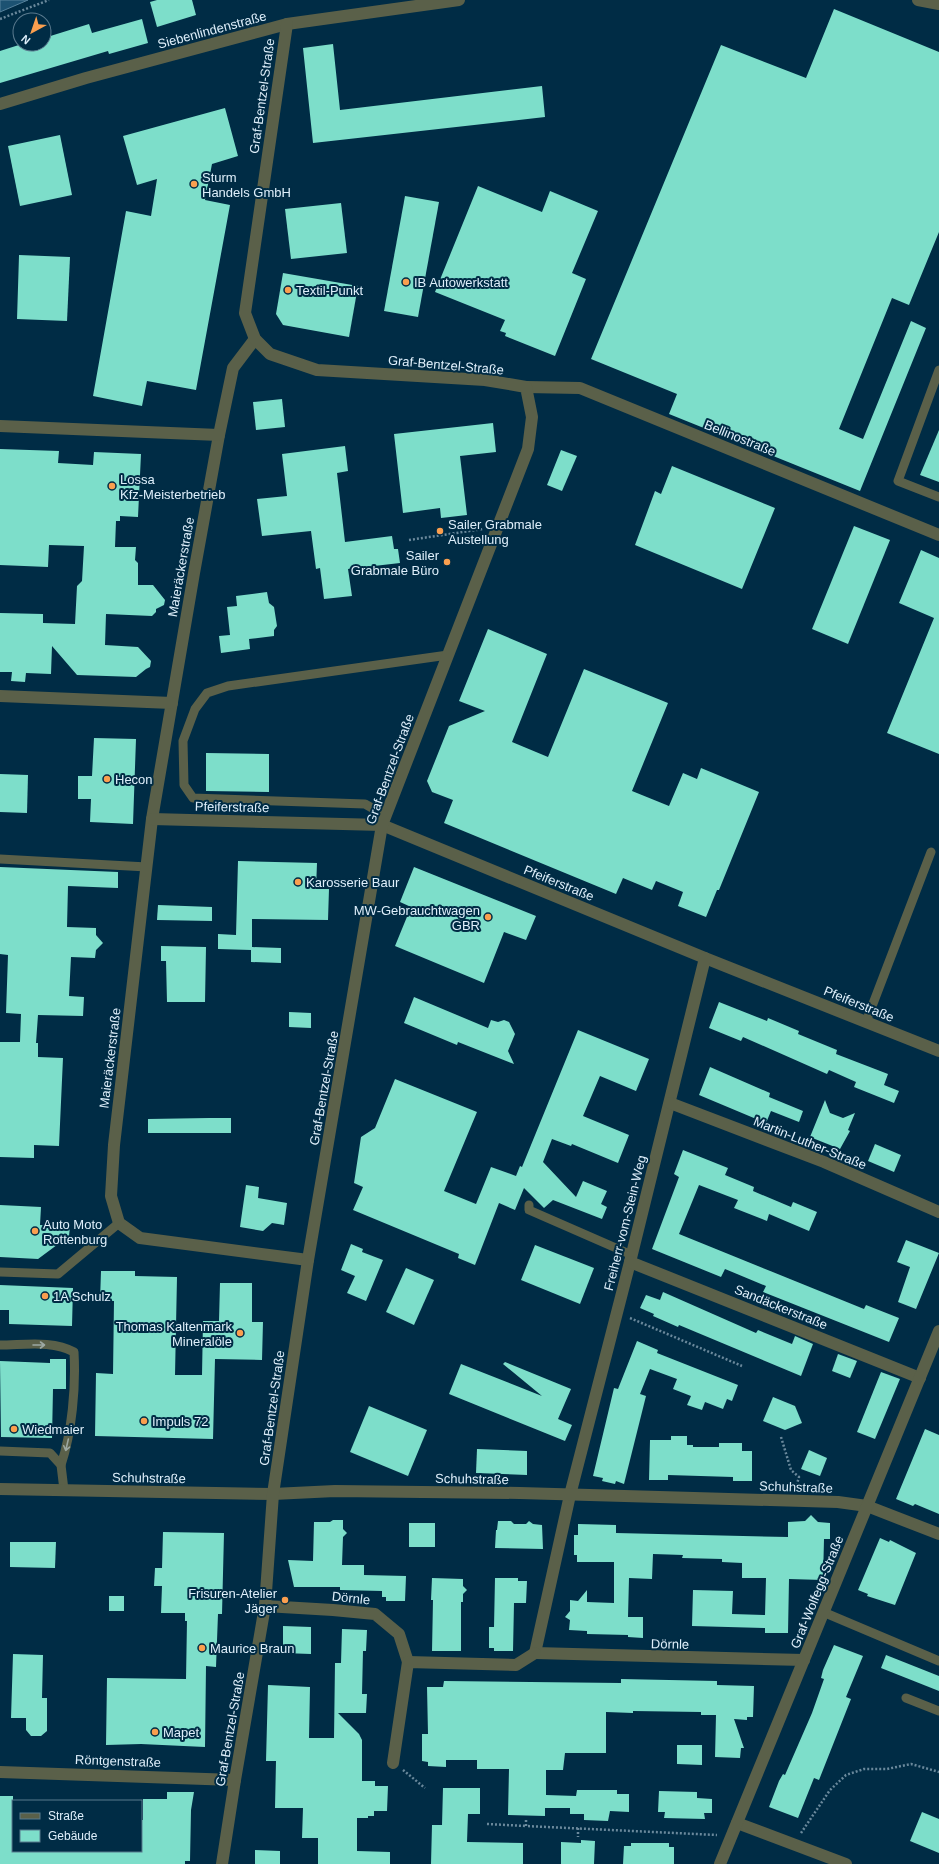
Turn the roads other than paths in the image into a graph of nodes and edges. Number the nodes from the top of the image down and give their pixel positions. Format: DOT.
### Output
graph roads {
  1 [pos="459,0"];
  2 [pos="918,0"];
  3 [pos="939,4"];
  4 [pos="287,24"];
  5 [pos="0,104"];
  6 [pos="255,339"];
  7 [pos="939,370"];
  8 [pos="526,388"];
  9 [pos="0,426"];
  10 [pos="219,435"];
  11 [pos="939,497"];
  12 [pos="939,535"];
  13 [pos="448,655"];
  14 [pos="0,696"];
  15 [pos="172,703"];
  16 [pos="152,819"];
  17 [pos="384,820"];
  18 [pos="931,852"];
  19 [pos="0,859"];
  20 [pos="147,867"];
  21 [pos="705,958"];
  22 [pos="866,1022"];
  23 [pos="939,1051"];
  24 [pos="670,1103"];
  25 [pos="529,1205"];
  26 [pos="939,1212"];
  27 [pos="119,1223"];
  28 [pos="631,1258"];
  29 [pos="308,1260"];
  30 [pos="0,1272"];
  31 [pos="939,1331"];
  32 [pos="0,1345"];
  33 [pos="920,1378"];
  34 [pos="0,1451"];
  35 [pos="61,1465"];
  36 [pos="0,1489"];
  37 [pos="64,1490"];
  38 [pos="273,1494"];
  39 [pos="570,1495"];
  40 [pos="867,1506"];
  41 [pos="939,1534"];
  42 [pos="265,1606"];
  43 [pos="823,1612"];
  44 [pos="535,1653"];
  45 [pos="804,1660"];
  46 [pos="939,1661"];
  47 [pos="408,1662"];
  48 [pos="906,1698"];
  49 [pos="939,1711"];
  50 [pos="393,1763"];
  51 [pos="0,1772"];
  52 [pos="235,1780"];
  53 [pos="737,1823"];
  54 [pos="222,1864"];
  55 [pos="720,1864"];
  56 [pos="846,1864"];
  1 -- 4 [label="street, Siebenlindenstraße"];
  2 -- 3 [label="street"];
  4 -- 5 [label="street, Siebenlindenstraße"];
  4 -- 6 [label="street, Graf-Bentzel-Straße"];
  6 -- 8 [label="street, Graf-Bentzel-Straße"];
  6 -- 10 [label="street, Maieräckerstraße"];
  7 -- 11 [label="lane"];
  8 -- 12 [label="street, Bellinostraße"];
  8 -- 13 [label="street, Graf-Bentzel-Straße"];
  9 -- 10 [label="street"];
  10 -- 15 [label="street, Maieräckerstraße"];
  13 -- 17 [label="street, Graf-Bentzel-Straße"];
  13 -- 17 [label="lane"];
  14 -- 15 [label="street"];
  15 -- 16 [label="street, Maieräckerstraße"];
  16 -- 17 [label="street, Pfeiferstraße"];
  16 -- 20 [label="street, Maieräckerstraße"];
  17 -- 21 [label="street, Pfeiferstraße"];
  17 -- 29 [label="street, Graf-Bentzel-Straße"];
  18 -- 22 [label="lane"];
  19 -- 20 [label="lane"];
  20 -- 27 [label="street, Maieräckerstraße"];
  21 -- 22 [label="street, Pfeiferstraße"];
  21 -- 24 [label="street, Freiherr-vom-Stein-Weg"];
  22 -- 23 [label="street, Pfeiferstraße"];
  24 -- 26 [label="street, Martin-Luther-Straße"];
  24 -- 28 [label="street, Freiherr-vom-Stein-Weg"];
  25 -- 28 [label="lane"];
  27 -- 29 [label="street"];
  27 -- 30 [label="lane"];
  28 -- 33 [label="street, Sandäckerstraße"];
  28 -- 39 [label="street, Freiherr-vom-Stein-Weg"];
  29 -- 38 [label="street, Graf-Bentzel-Straße"];
  31 -- 33 [label="street, Graf-Wolfegg-Straße"];
  32 -- 35 [label="lane, one-way"];
  33 -- 40 [label="street, Graf-Wolfegg-Straße"];
  34 -- 35 [label="lane"];
  35 -- 37 [label="lane"];
  36 -- 37 [label="street, Schuhstraße"];
  37 -- 38 [label="street, Schuhstraße"];
  38 -- 39 [label="street, Schuhstraße"];
  38 -- 42 [label="street, Graf-Bentzel-Straße"];
  39 -- 40 [label="street, Schuhstraße"];
  39 -- 44 [label="street"];
  40 -- 41 [label="street, Schuhstraße"];
  40 -- 43 [label="street, Graf-Wolfegg-Straße"];
  42 -- 47 [label="street, Dörnle"];
  42 -- 52 [label="street, Graf-Bentzel-Straße"];
  43 -- 45 [label="street, Graf-Wolfegg-Straße"];
  43 -- 46 [label="lane"];
  44 -- 45 [label="street, Dörnle"];
  44 -- 47 [label="street"];
  45 -- 53 [label="street, Graf-Wolfegg-Straße"];
  47 -- 50 [label="street, Dörnle"];
  48 -- 49 [label="lane"];
  51 -- 52 [label="street, Röntgenstraße"];
  52 -- 54 [label="street, Graf-Bentzel-Straße"];
  53 -- 55 [label="street, Graf-Wolfegg-Straße"];
  53 -- 56 [label="street"];
}
